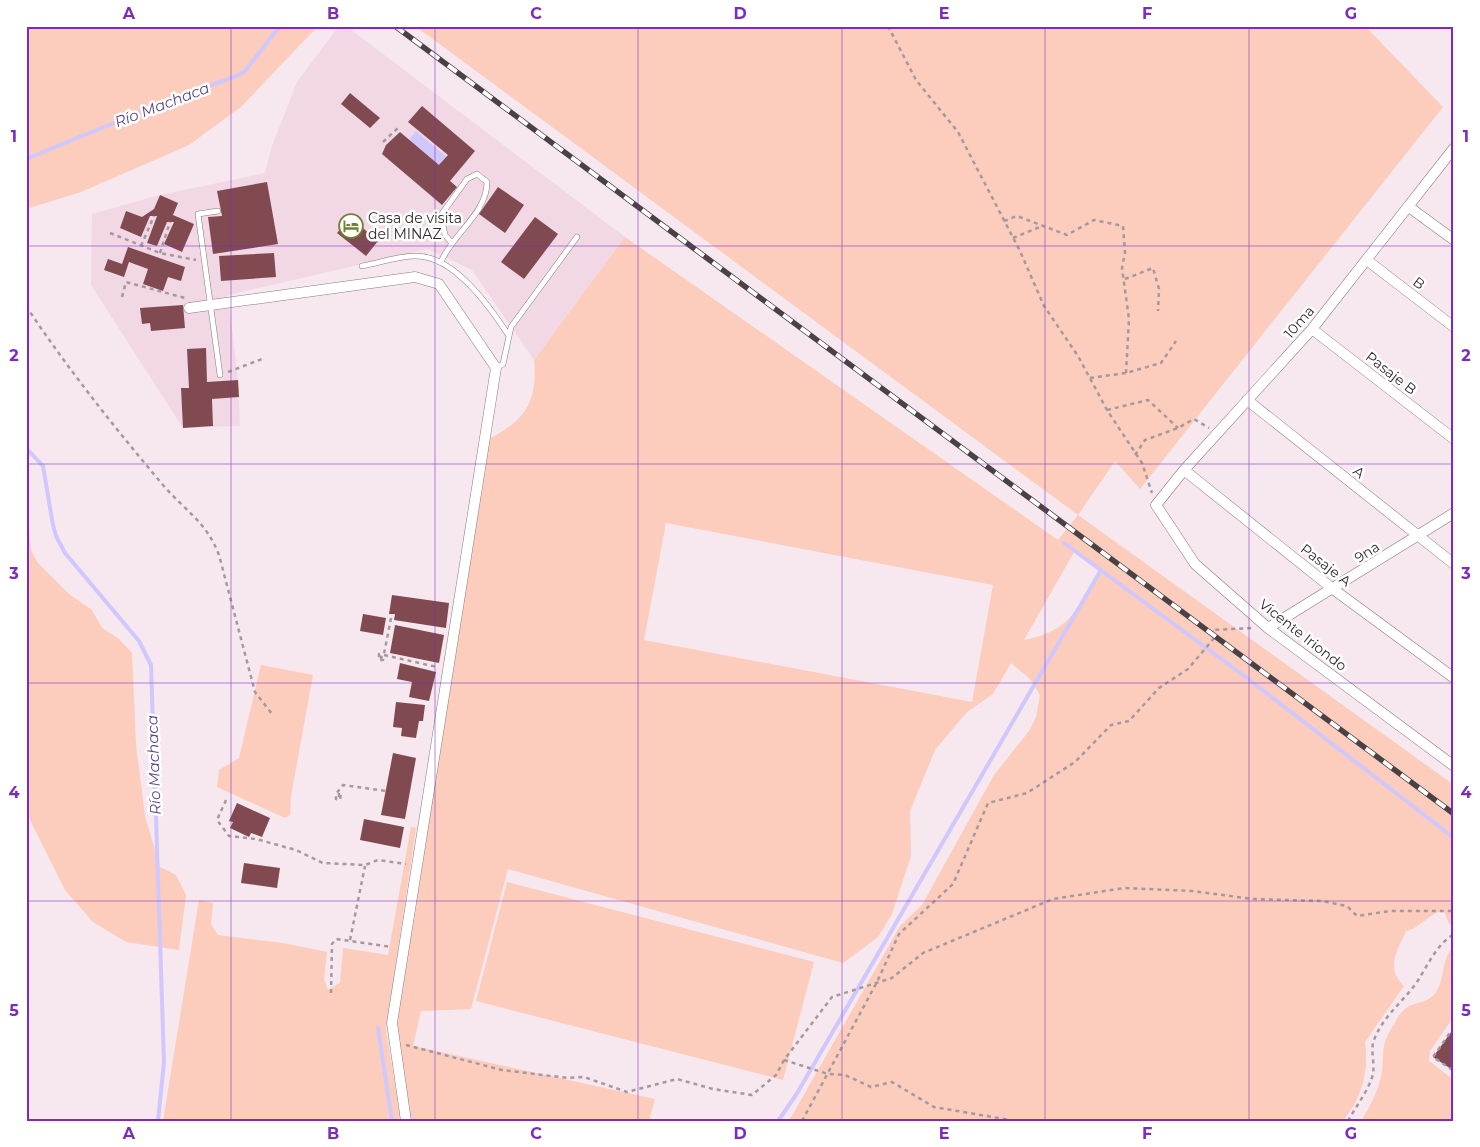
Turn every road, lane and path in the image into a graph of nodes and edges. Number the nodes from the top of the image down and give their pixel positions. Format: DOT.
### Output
graph roads {
  1 [pos="888,26"];
  2 [pos="400,126"];
  3 [pos="383,142"];
  4 [pos="1454,148"];
  5 [pos="1409,206"];
  6 [pos="218,211"];
  7 [pos="154,216"];
  8 [pos="1004,221"];
  9 [pos="170,222"];
  10 [pos="1042,226"];
  11 [pos="110,233"];
  12 [pos="577,237"];
  13 [pos="1013,238"];
  14 [pos="1454,240"];
  15 [pos="452,243"];
  16 [pos="141,246"];
  17 [pos="160,253"];
  18 [pos="1368,261"];
  19 [pos="205,262"];
  20 [pos="442,262"];
  21 [pos="362,266"];
  22 [pos="1125,279"];
  23 [pos="122,297"];
  24 [pos="190,304"];
  25 [pos="211,305"];
  26 [pos="26,306"];
  27 [pos="1158,311"];
  28 [pos="1454,327"];
  29 [pos="1312,329"];
  30 [pos="509,336"];
  31 [pos="1176,341"];
  32 [pos="262,359"];
  33 [pos="496,368"];
  34 [pos="1126,373"];
  35 [pos="220,375"];
  36 [pos="1090,378"];
  37 [pos="1248,400"];
  38 [pos="1107,410"];
  39 [pos="1178,428"];
  40 [pos="1218,433"];
  41 [pos="1454,439"];
  42 [pos="1135,455"];
  43 [pos="1184,470"];
  44 [pos="1156,505"];
  45 [pos="1454,514"];
  46 [pos="1418,536"];
  47 [pos="1454,564"];
  48 [pos="1333,589"];
  49 [pos="391,618"];
  50 [pos="1268,628"];
  51 [pos="448,670"];
  52 [pos="1454,678"];
  53 [pos="272,714"];
  54 [pos="1454,766"];
  55 [pos="386,791"];
  56 [pos="339,797"];
  57 [pos="226,800"];
  58 [pos="365,865"];
  59 [pos="417,865"];
  60 [pos="1454,910"];
  61 [pos="1454,934"];
  62 [pos="350,940"];
  63 [pos="404,949"];
  64 [pos="877,982"];
  65 [pos="331,993"];
  66 [pos="1454,1027"];
  67 [pos="393,1043"];
  68 [pos="784,1060"];
  69 [pos="1454,1071"];
  70 [pos="828,1074"];
  71 [pos="406,1121"];
  72 [pos="802,1121"];
  73 [pos="1016,1121"];
  74 [pos="1348,1121"];
  1 -- 8 [label="path"];
  2 -- 3 [label="path"];
  4 -- 5 [label="street, 10ma"];
  5 -- 14 [label="street"];
  5 -- 18 [label="street, 10ma"];
  6 -- 19 [label="lane"];
  7 -- 16 [label="path"];
  8 -- 10 [label="path"];
  8 -- 13 [label="path"];
  9 -- 17 [label="path"];
  10 -- 13 [label="path"];
  10 -- 22 [label="path"];
  11 -- 16 [label="path"];
  12 -- 30 [label="lane"];
  13 -- 36 [label="path"];
  15 -- 15 [label="lane"];
  15 -- 20 [label="lane"];
  16 -- 17 [label="path"];
  17 -- 19 [label="path"];
  18 -- 28 [label="street, B"];
  18 -- 29 [label="street, 10ma"];
  19 -- 25 [label="lane"];
  20 -- 21 [label="lane"];
  20 -- 30 [label="lane"];
  22 -- 27 [label="path"];
  22 -- 34 [label="path"];
  23 -- 24 [label="path"];
  24 -- 25 [label="street"];
  25 -- 33 [label="street"];
  25 -- 35 [label="lane"];
  26 -- 53 [label="path"];
  29 -- 37 [label="street, 10ma"];
  29 -- 41 [label="street, Pasaje B"];
  30 -- 33 [label="lane"];
  31 -- 34 [label="path"];
  32 -- 35 [label="path"];
  33 -- 51 [label="street"];
  34 -- 36 [label="path"];
  36 -- 38 [label="path"];
  37 -- 40 [label="street, 10ma"];
  37 -- 46 [label="street, A"];
  38 -- 39 [label="path"];
  38 -- 42 [label="path"];
  39 -- 40 [label="path"];
  39 -- 42 [label="path"];
  40 -- 43 [label="street, 10ma"];
  42 -- 44 [label="path"];
  43 -- 44 [label="street, 10ma"];
  43 -- 48 [label="street, Pasaje A"];
  44 -- 50 [label="street, Vicente Iriondo"];
  45 -- 46 [label="street, 9na"];
  46 -- 47 [label="street, A"];
  46 -- 48 [label="street, 9na"];
  48 -- 50 [label="street, 9na"];
  48 -- 52 [label="street, Pasaje A"];
  49 -- 51 [label="path"];
  50 -- 54 [label="street, Vicente Iriondo"];
  50 -- 64 [label="path"];
  51 -- 59 [label="street"];
  55 -- 56 [label="path"];
  57 -- 58 [label="path"];
  58 -- 59 [label="path"];
  58 -- 62 [label="path"];
  59 -- 63 [label="street"];
  60 -- 64 [label="path"];
  61 -- 74 [label="path"];
  62 -- 63 [label="path"];
  62 -- 65 [label="path"];
  63 -- 67 [label="street"];
  64 -- 68 [label="path"];
  64 -- 70 [label="path"];
  66 -- 69 [label="path"];
  67 -- 68 [label="path"];
  67 -- 71 [label="street"];
  68 -- 70 [label="path"];
  70 -- 72 [label="path"];
  70 -- 73 [label="path"];
}
